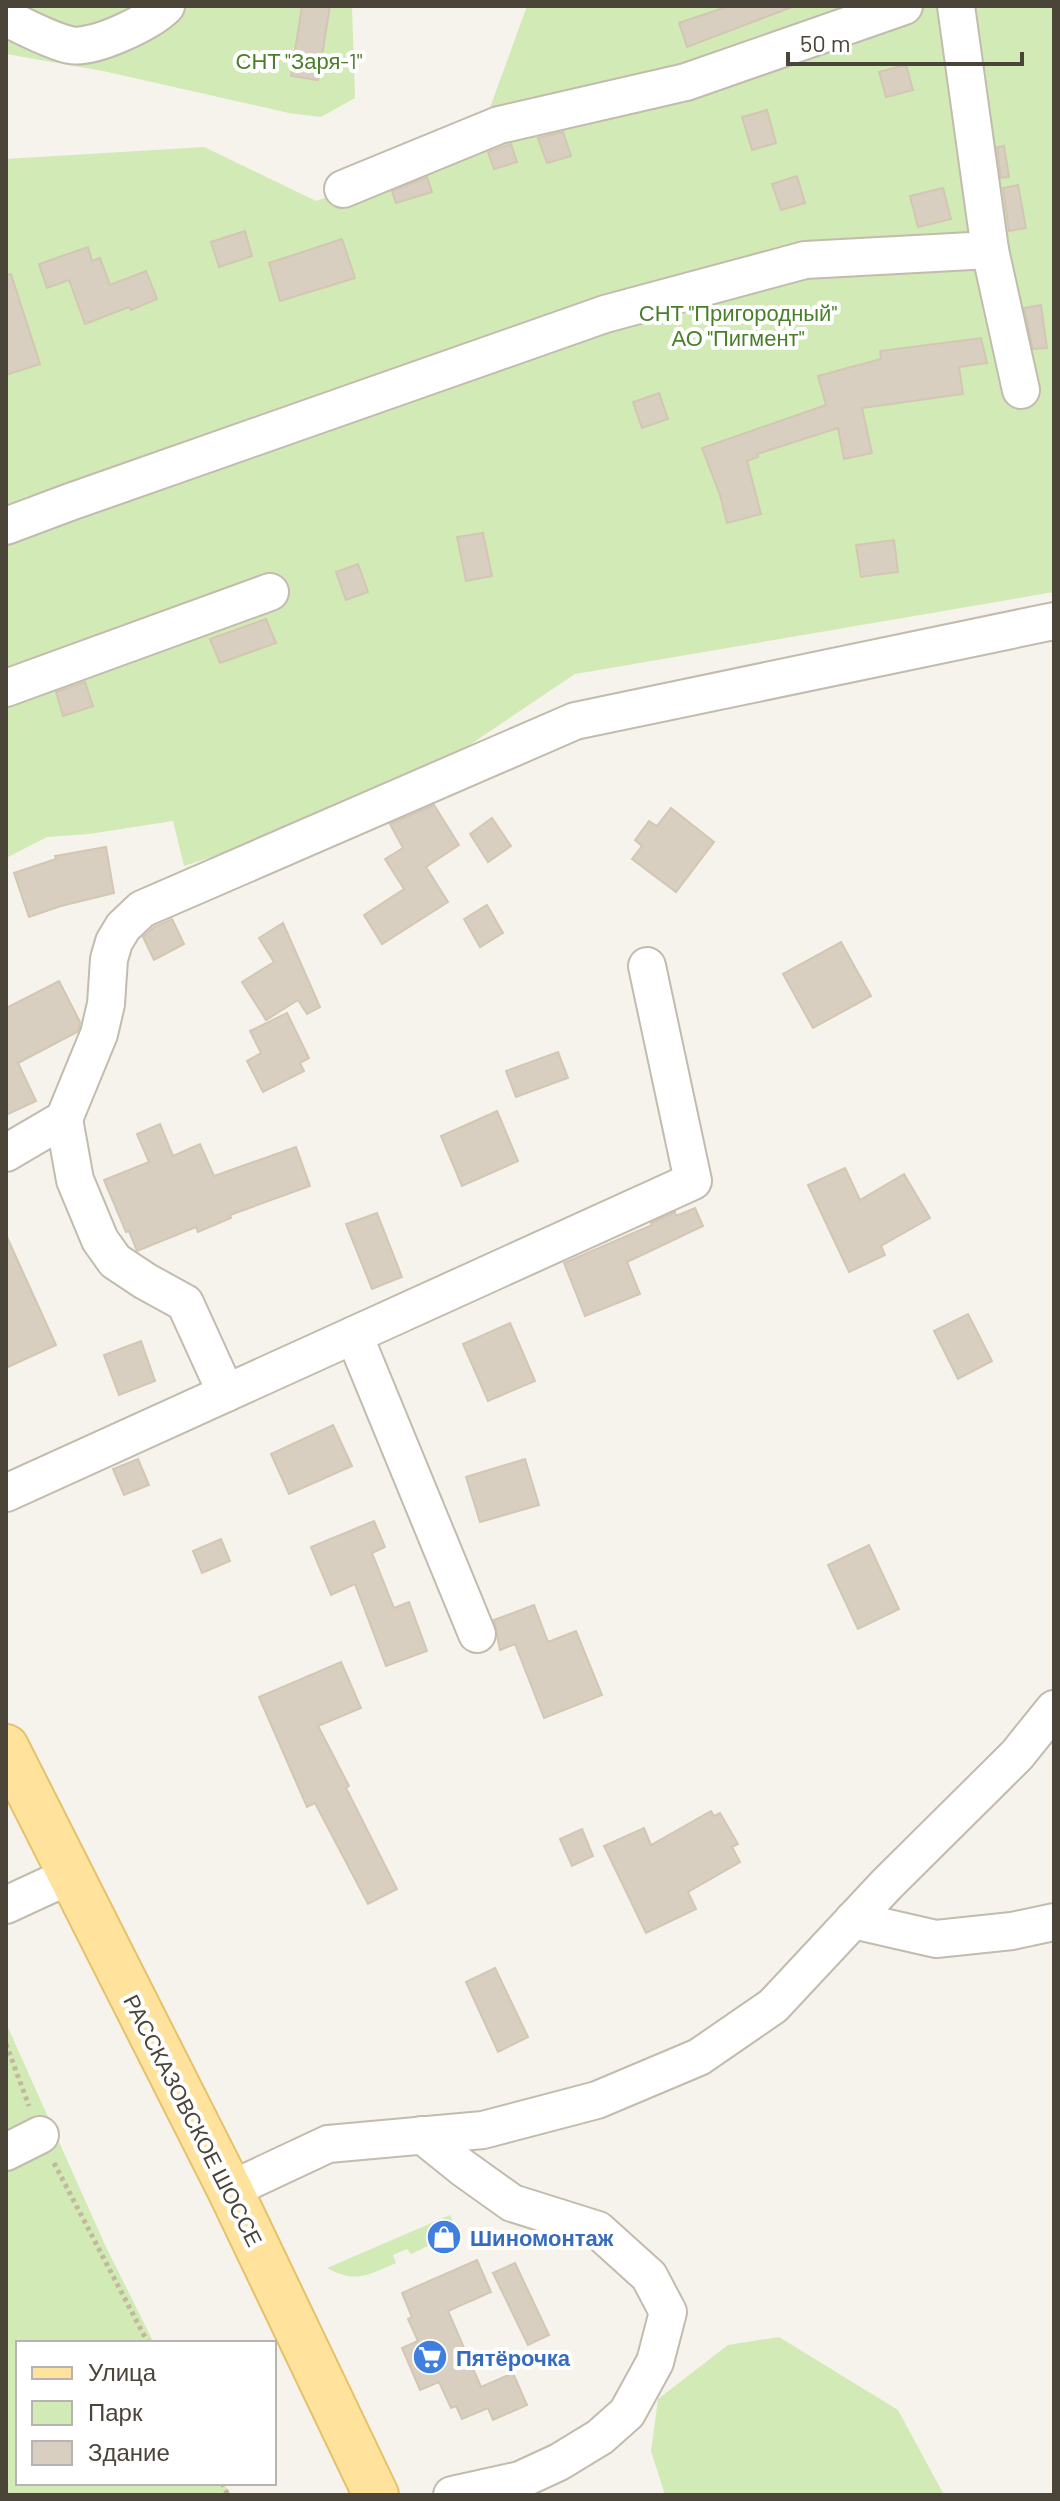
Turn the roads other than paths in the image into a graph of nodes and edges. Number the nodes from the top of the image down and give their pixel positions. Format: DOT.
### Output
graph roads {
  1 [pos="166,6"];
  2 [pos="904,6"];
  3 [pos="956,6"];
  4 [pos="6,18"];
  5 [pos="343,189"];
  6 [pos="990,250"];
  7 [pos="1021,390"];
  8 [pos="6,526"];
  9 [pos="270,592"];
  10 [pos="1054,621"];
  11 [pos="6,688"];
  12 [pos="647,966"];
  13 [pos="64,1119"];
  14 [pos="6,1153"];
  15 [pos="354,1335"];
  16 [pos="226,1393"];
  17 [pos="6,1493"];
  18 [pos="477,1634"];
  19 [pos="1054,1709"];
  20 [pos="6,1747"];
  21 [pos="71,1875"];
  22 [pos="6,1905"];
  23 [pos="853,1920"];
  24 [pos="1054,1922"];
  25 [pos="40,2135"];
  26 [pos="422,2135"];
  27 [pos="6,2152"];
  28 [pos="230,2190"];
  29 [pos="376,2495"];
  30 [pos="452,2495"];
  1 -- 4 [label="street"];
  2 -- 5 [label="street"];
  3 -- 6 [label="street"];
  6 -- 7 [label="street"];
  6 -- 8 [label="street"];
  9 -- 11 [label="street"];
  10 -- 13 [label="street"];
  12 -- 15 [label="street"];
  13 -- 14 [label="street"];
  13 -- 16 [label="street"];
  15 -- 16 [label="street"];
  15 -- 18 [label="street"];
  16 -- 17 [label="street"];
  19 -- 23 [label="street"];
  20 -- 21 [label="main road, РАССКАЗОВСКОЕ ШОССЕ"];
  21 -- 22 [label="street"];
  21 -- 28 [label="main road, РАССКАЗОВСКОЕ ШОССЕ"];
  23 -- 24 [label="street"];
  23 -- 26 [label="street"];
  25 -- 27 [label="street"];
  26 -- 28 [label="street"];
  26 -- 30 [label="street"];
  28 -- 29 [label="main road, РАССКАЗОВСКОЕ ШОССЕ"];
}
